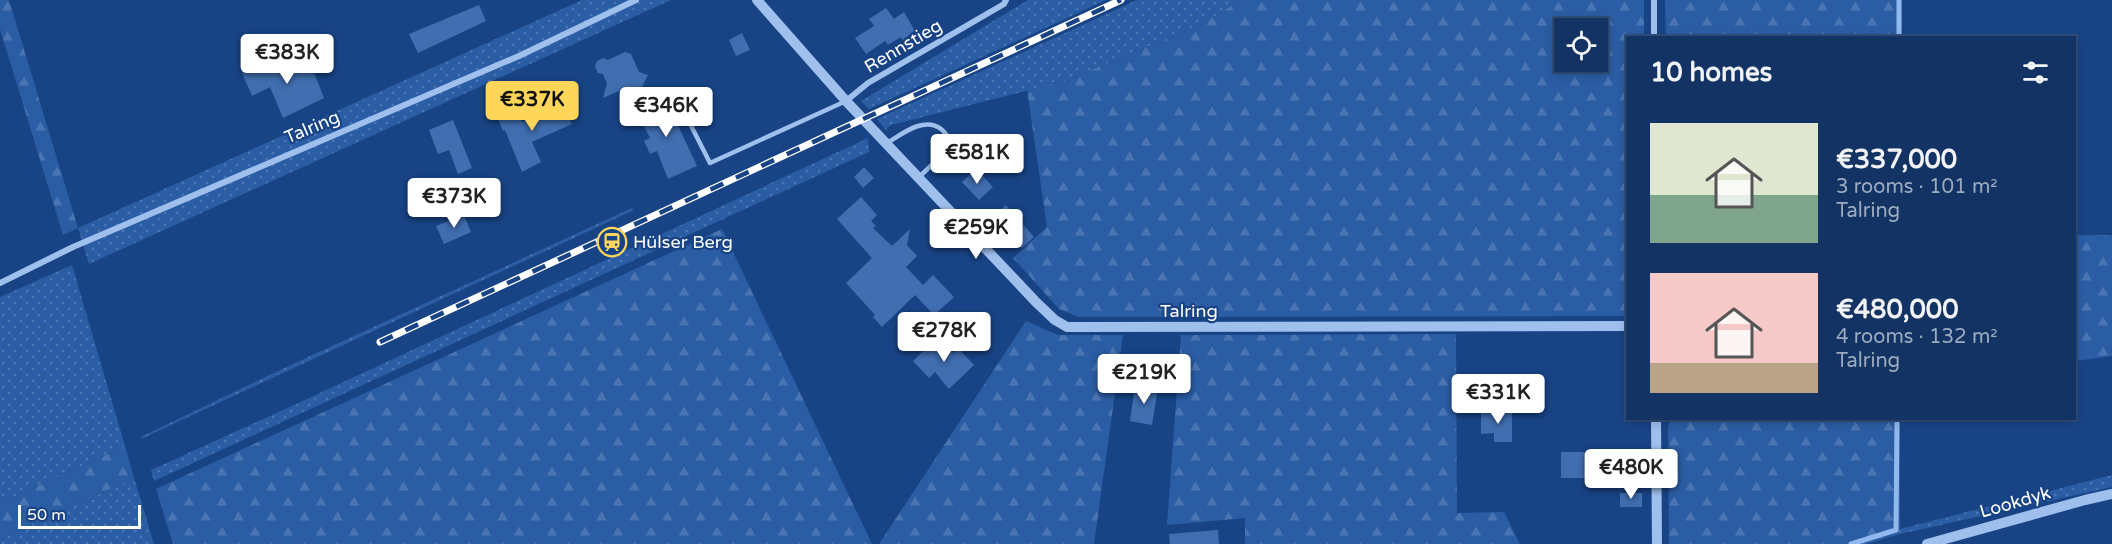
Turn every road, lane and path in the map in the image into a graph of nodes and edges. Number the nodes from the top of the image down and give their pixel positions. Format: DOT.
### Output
graph roads {
  1 [pos="636,0"];
  2 [pos="757,0"];
  3 [pos="1006,0"];
  4 [pos="1654,0"];
  5 [pos="1654,36"];
  6 [pos="677,98"];
  7 [pos="846,101"];
  8 [pos="887,143"];
  9 [pos="919,177"];
  10 [pos="0,283"];
  11 [pos="1626,326"];
  12 [pos="1656,420"];
  13 [pos="2112,494"];
  14 [pos="1657,544"];
  15 [pos="1927,544"];
  1 -- 10 [label="street, Talring"];
  2 -- 7 [label="street, Talring"];
  3 -- 7 [label="street, Rennstieg"];
  4 -- 5 [label="street"];
  6 -- 7 [label="lane"];
  7 -- 8 [label="street, Talring"];
  8 -- 9 [label="street, Talring"];
  8 -- 9 [label="lane"];
  9 -- 11 [label="street, Talring"];
  12 -- 14 [label="street"];
  13 -- 15 [label="street, Lookdyk"];
}
